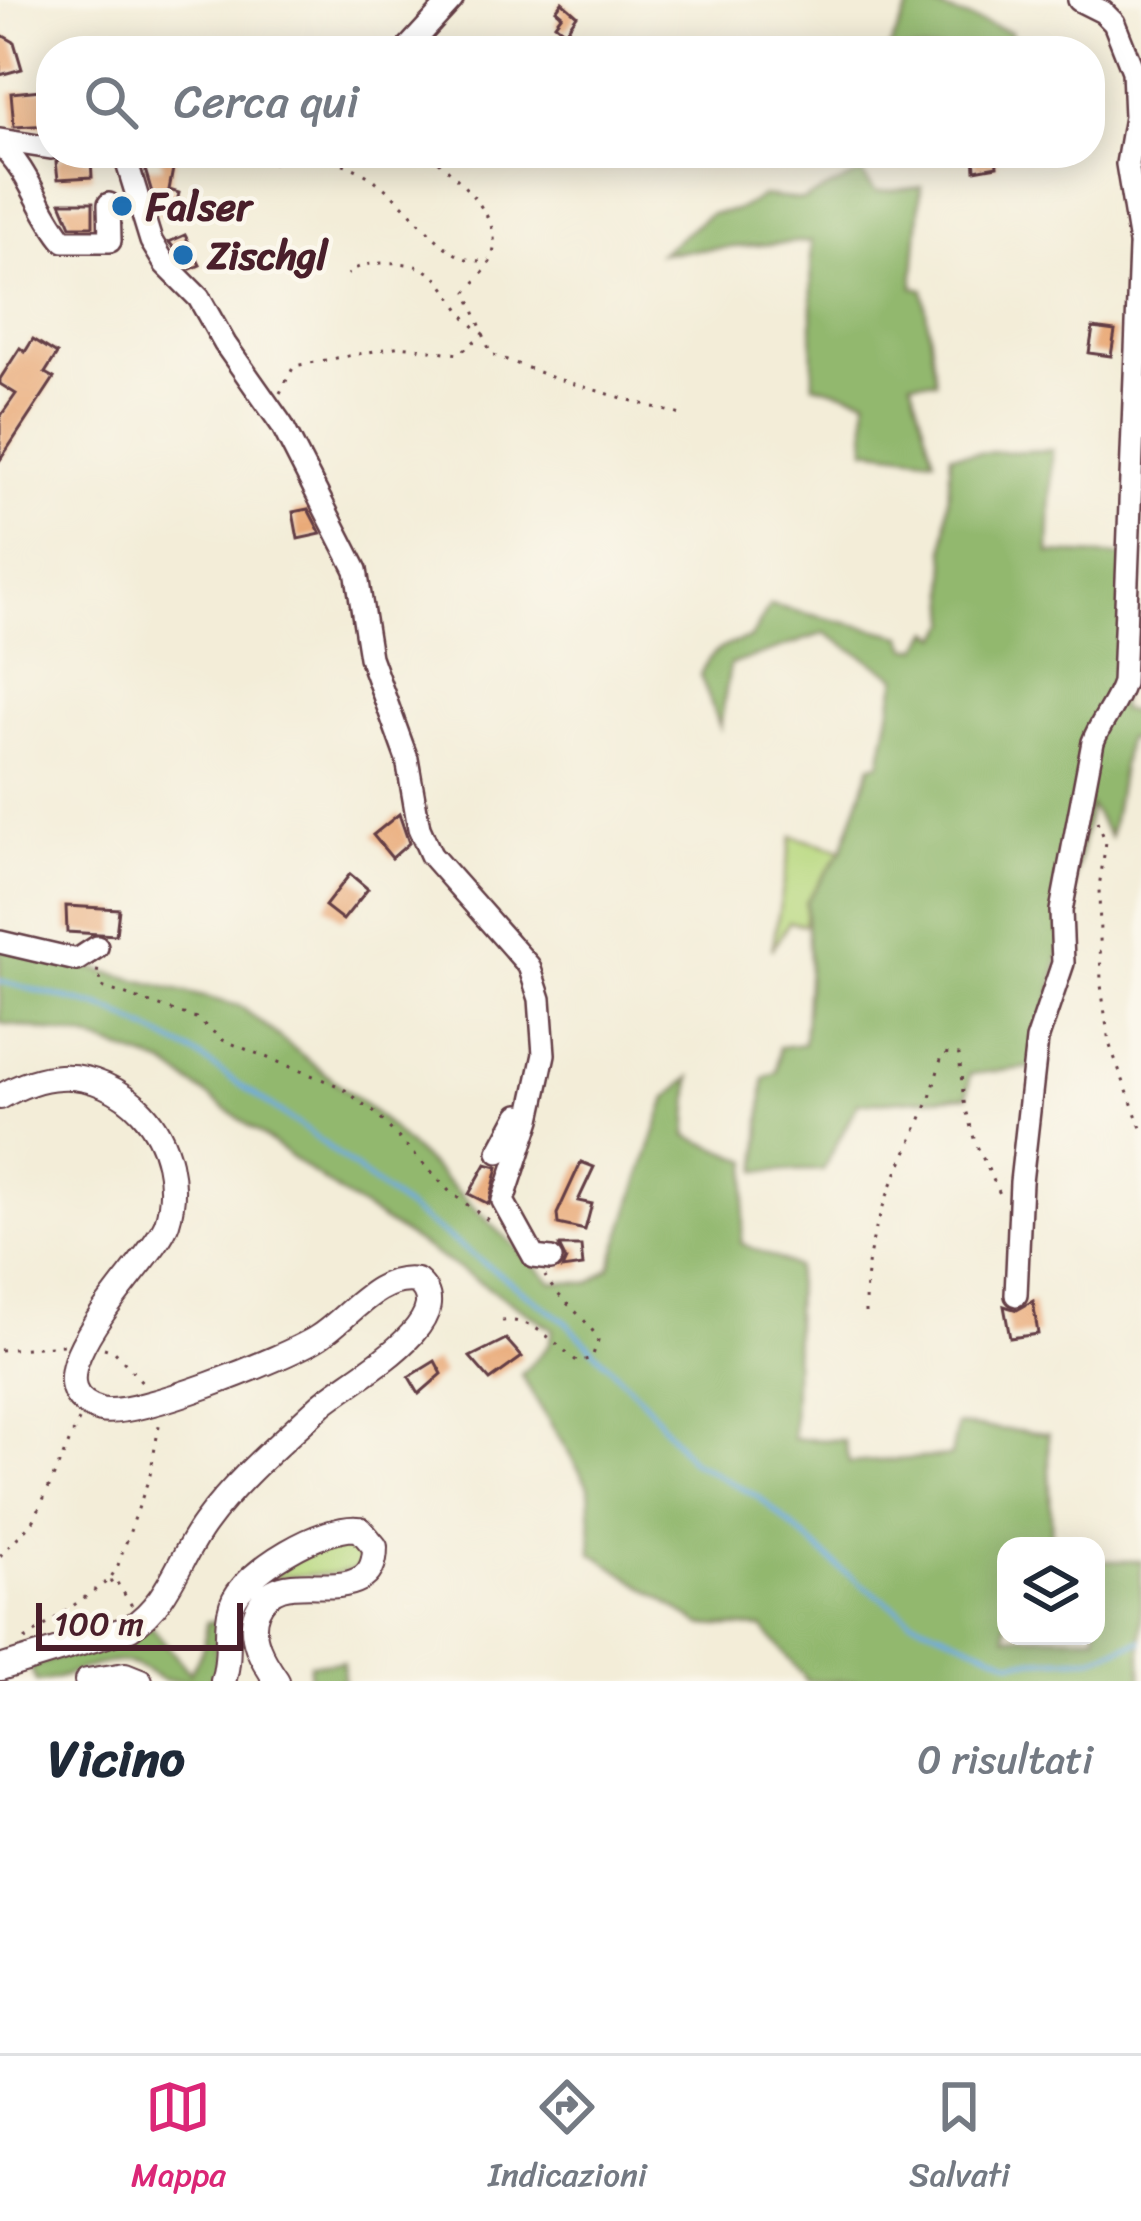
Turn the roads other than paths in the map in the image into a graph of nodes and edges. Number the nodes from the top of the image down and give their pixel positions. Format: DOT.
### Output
graph roads {
  1 [pos="452,0"];
  2 [pos="1079,0"];
  3 [pos="419,36"];
  4 [pos="0,142"];
  5 [pos="36,146"];
  6 [pos="129,168"];
  7 [pos="109,204"];
  8 [pos="1140,249"];
  9 [pos="0,942"];
  10 [pos="97,947"];
  11 [pos="544,1054"];
  12 [pos="0,1097"];
  13 [pos="499,1152"];
  14 [pos="543,1258"];
  15 [pos="1016,1295"];
  16 [pos="0,1668"];
  17 [pos="87,1681"];
  18 [pos="140,1681"];
  19 [pos="223,1681"];
  20 [pos="277,1681"];
  1 -- 3 [label="street"];
  2 -- 8 [label="street"];
  4 -- 5 [label="street"];
  4 -- 7 [label="street"];
  6 -- 11 [label="street"];
  8 -- 15 [label="street"];
  9 -- 10 [label="street"];
  11 -- 13 [label="street"];
  11 -- 14 [label="street"];
  12 -- 16 [label="main road"];
  17 -- 18 [label="main road"];
  19 -- 20 [label="main road"];
}
